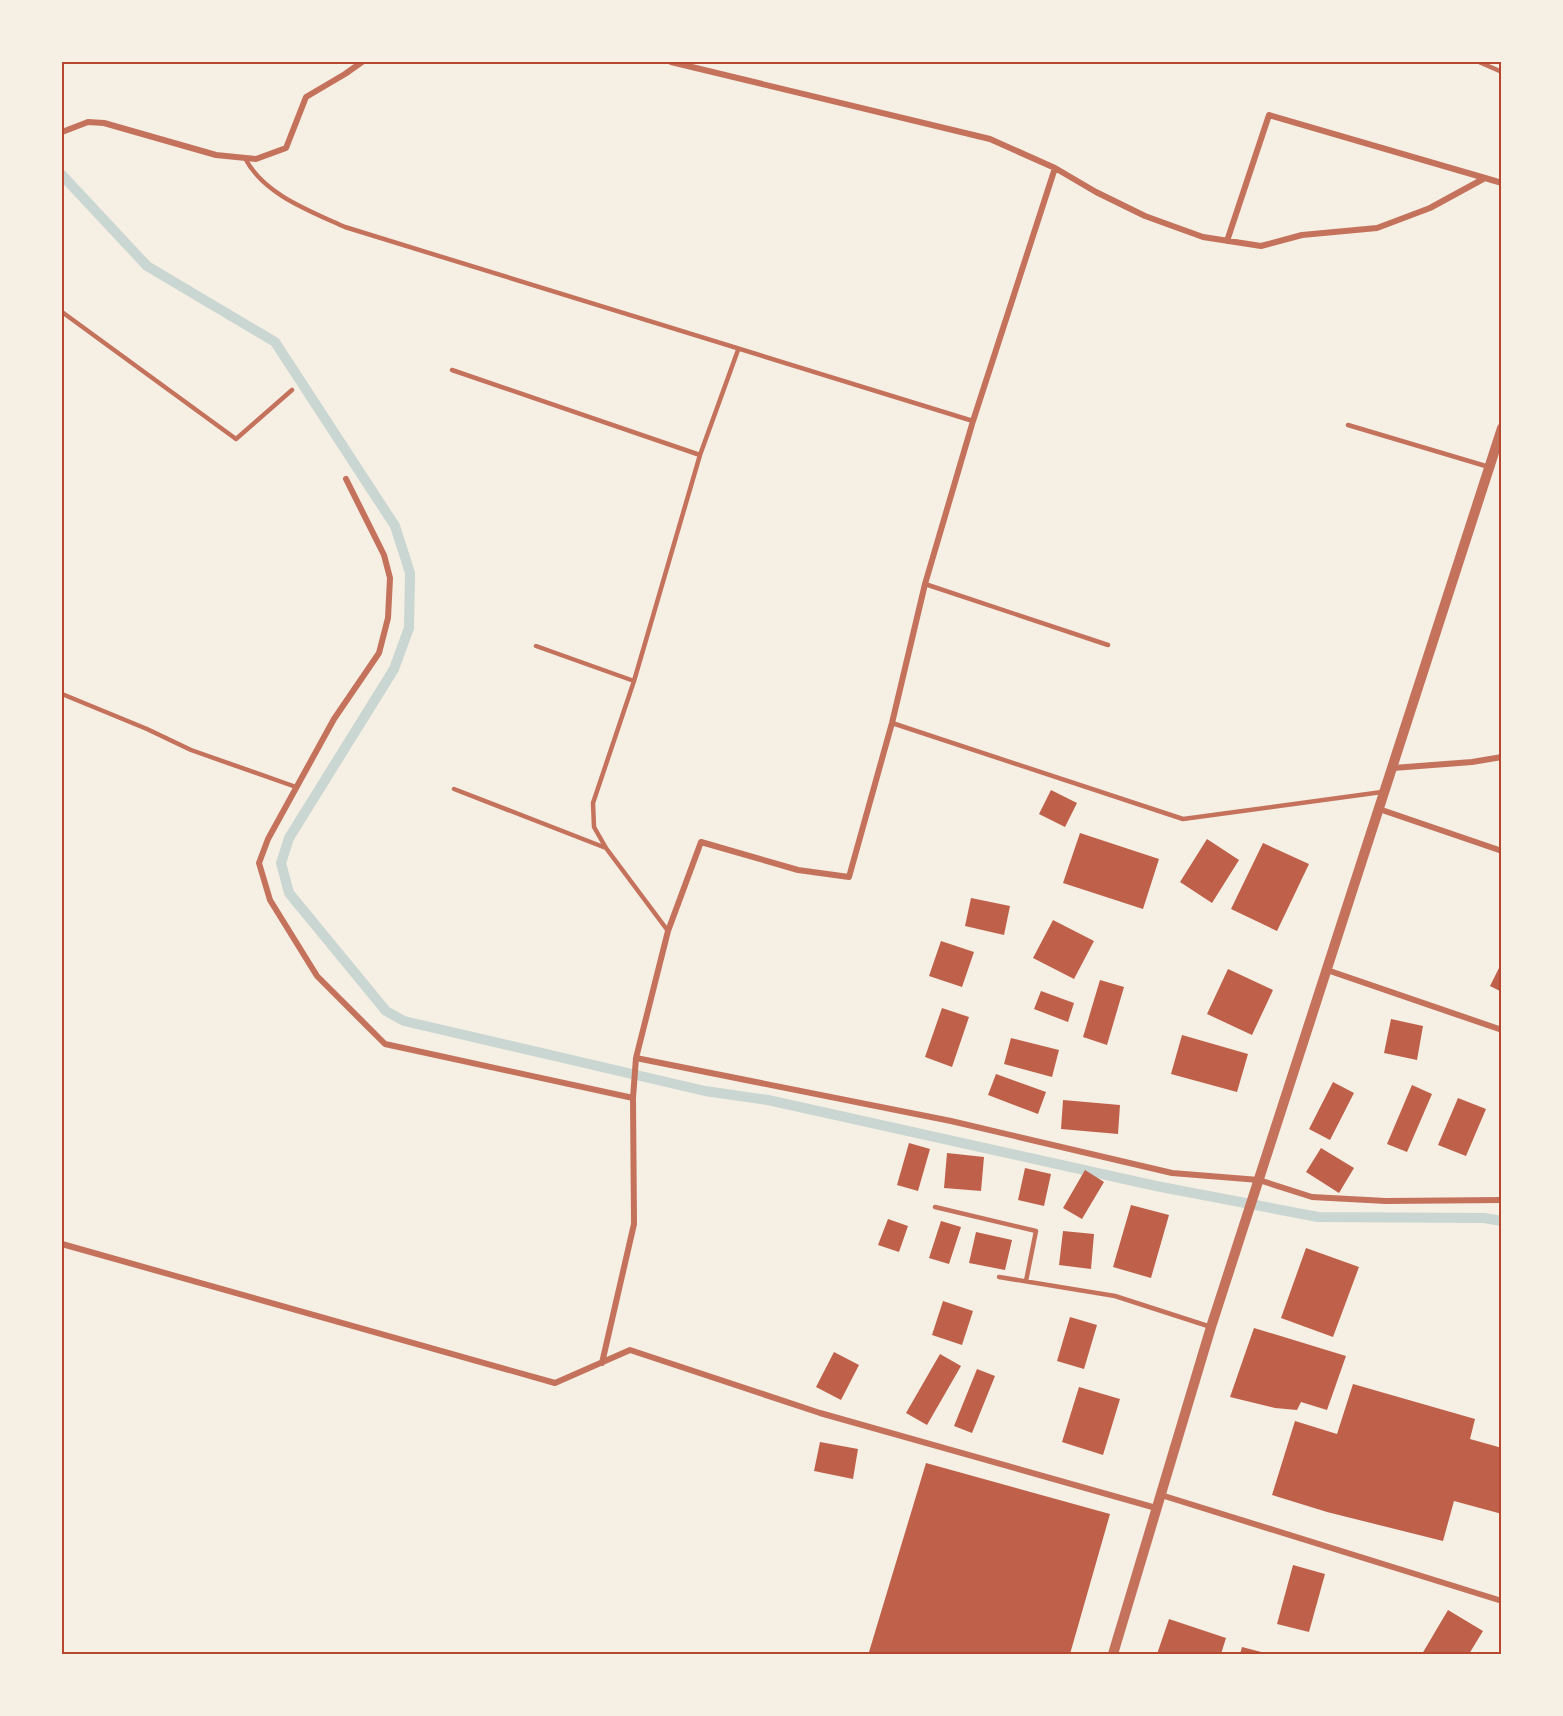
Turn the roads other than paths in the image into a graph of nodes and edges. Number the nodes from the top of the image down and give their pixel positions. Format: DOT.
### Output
graph roads {
  1 [pos="362,62"];
  2 [pos="671,62"];
  3 [pos="1479,62"];
  4 [pos="1502,72"];
  5 [pos="62,132"];
  6 [pos="245,158"];
  7 [pos="1055,168"];
  8 [pos="1485,178"];
  9 [pos="1502,183"];
  10 [pos="1227,241"];
  11 [pos="62,312"];
  12 [pos="738,350"];
  13 [pos="452,370"];
  14 [pos="292,390"];
  15 [pos="973,422"];
  16 [pos="1348,425"];
  17 [pos="1502,428"];
  18 [pos="700,455"];
  19 [pos="1489,466"];
  20 [pos="346,479"];
  21 [pos="925,584"];
  22 [pos="1108,645"];
  23 [pos="536,646"];
  24 [pos="634,681"];
  25 [pos="62,694"];
  26 [pos="892,723"];
  27 [pos="1502,757"];
  28 [pos="1393,768"];
  29 [pos="296,787"];
  30 [pos="454,789"];
  31 [pos="1385,792"];
  32 [pos="1379,809"];
  33 [pos="606,848"];
  34 [pos="1502,851"];
  35 [pos="668,931"];
  36 [pos="1327,970"];
  37 [pos="1502,1030"];
  38 [pos="636,1058"];
  39 [pos="633,1098"];
  40 [pos="1259,1180"];
  41 [pos="1502,1200"];
  42 [pos="935,1207"];
  43 [pos="62,1244"];
  44 [pos="999,1277"];
  45 [pos="1026,1281"];
  46 [pos="1211,1327"];
  47 [pos="602,1363"];
  48 [pos="1161,1495"];
  49 [pos="1156,1508"];
  50 [pos="1502,1601"];
  51 [pos="1113,1654"];
  1 -- 6 [label="street"];
  2 -- 7 [label="street"];
  3 -- 4 [label="lane"];
  5 -- 6 [label="street"];
  6 -- 12 [label="lane"];
  7 -- 10 [label="street"];
  7 -- 15 [label="street"];
  8 -- 9 [label="street"];
  8 -- 10 [label="street"];
  8 -- 10 [label="street"];
  11 -- 14 [label="lane"];
  12 -- 15 [label="lane"];
  12 -- 18 [label="lane"];
  13 -- 18 [label="lane"];
  15 -- 21 [label="street"];
  16 -- 19 [label="lane"];
  17 -- 19 [label="street"];
  18 -- 24 [label="lane"];
  19 -- 28 [label="street"];
  20 -- 29 [label="street"];
  21 -- 22 [label="lane"];
  21 -- 26 [label="street"];
  23 -- 24 [label="lane"];
  24 -- 33 [label="lane"];
  25 -- 29 [label="lane"];
  26 -- 31 [label="lane"];
  26 -- 35 [label="street"];
  27 -- 28 [label="street"];
  28 -- 31 [label="street"];
  29 -- 39 [label="street"];
  30 -- 33 [label="lane"];
  31 -- 32 [label="street"];
  32 -- 34 [label="street"];
  32 -- 36 [label="street"];
  33 -- 35 [label="lane"];
  35 -- 38 [label="street"];
  36 -- 37 [label="street"];
  36 -- 40 [label="street"];
  38 -- 39 [label="street"];
  38 -- 40 [label="street"];
  39 -- 47 [label="street"];
  40 -- 41 [label="street"];
  40 -- 46 [label="street"];
  42 -- 45 [label="lane"];
  43 -- 47 [label="street"];
  44 -- 45 [label="lane"];
  45 -- 46 [label="lane"];
  46 -- 48 [label="street"];
  47 -- 49 [label="street"];
  48 -- 49 [label="street"];
  48 -- 50 [label="street"];
  49 -- 51 [label="street"];
}
